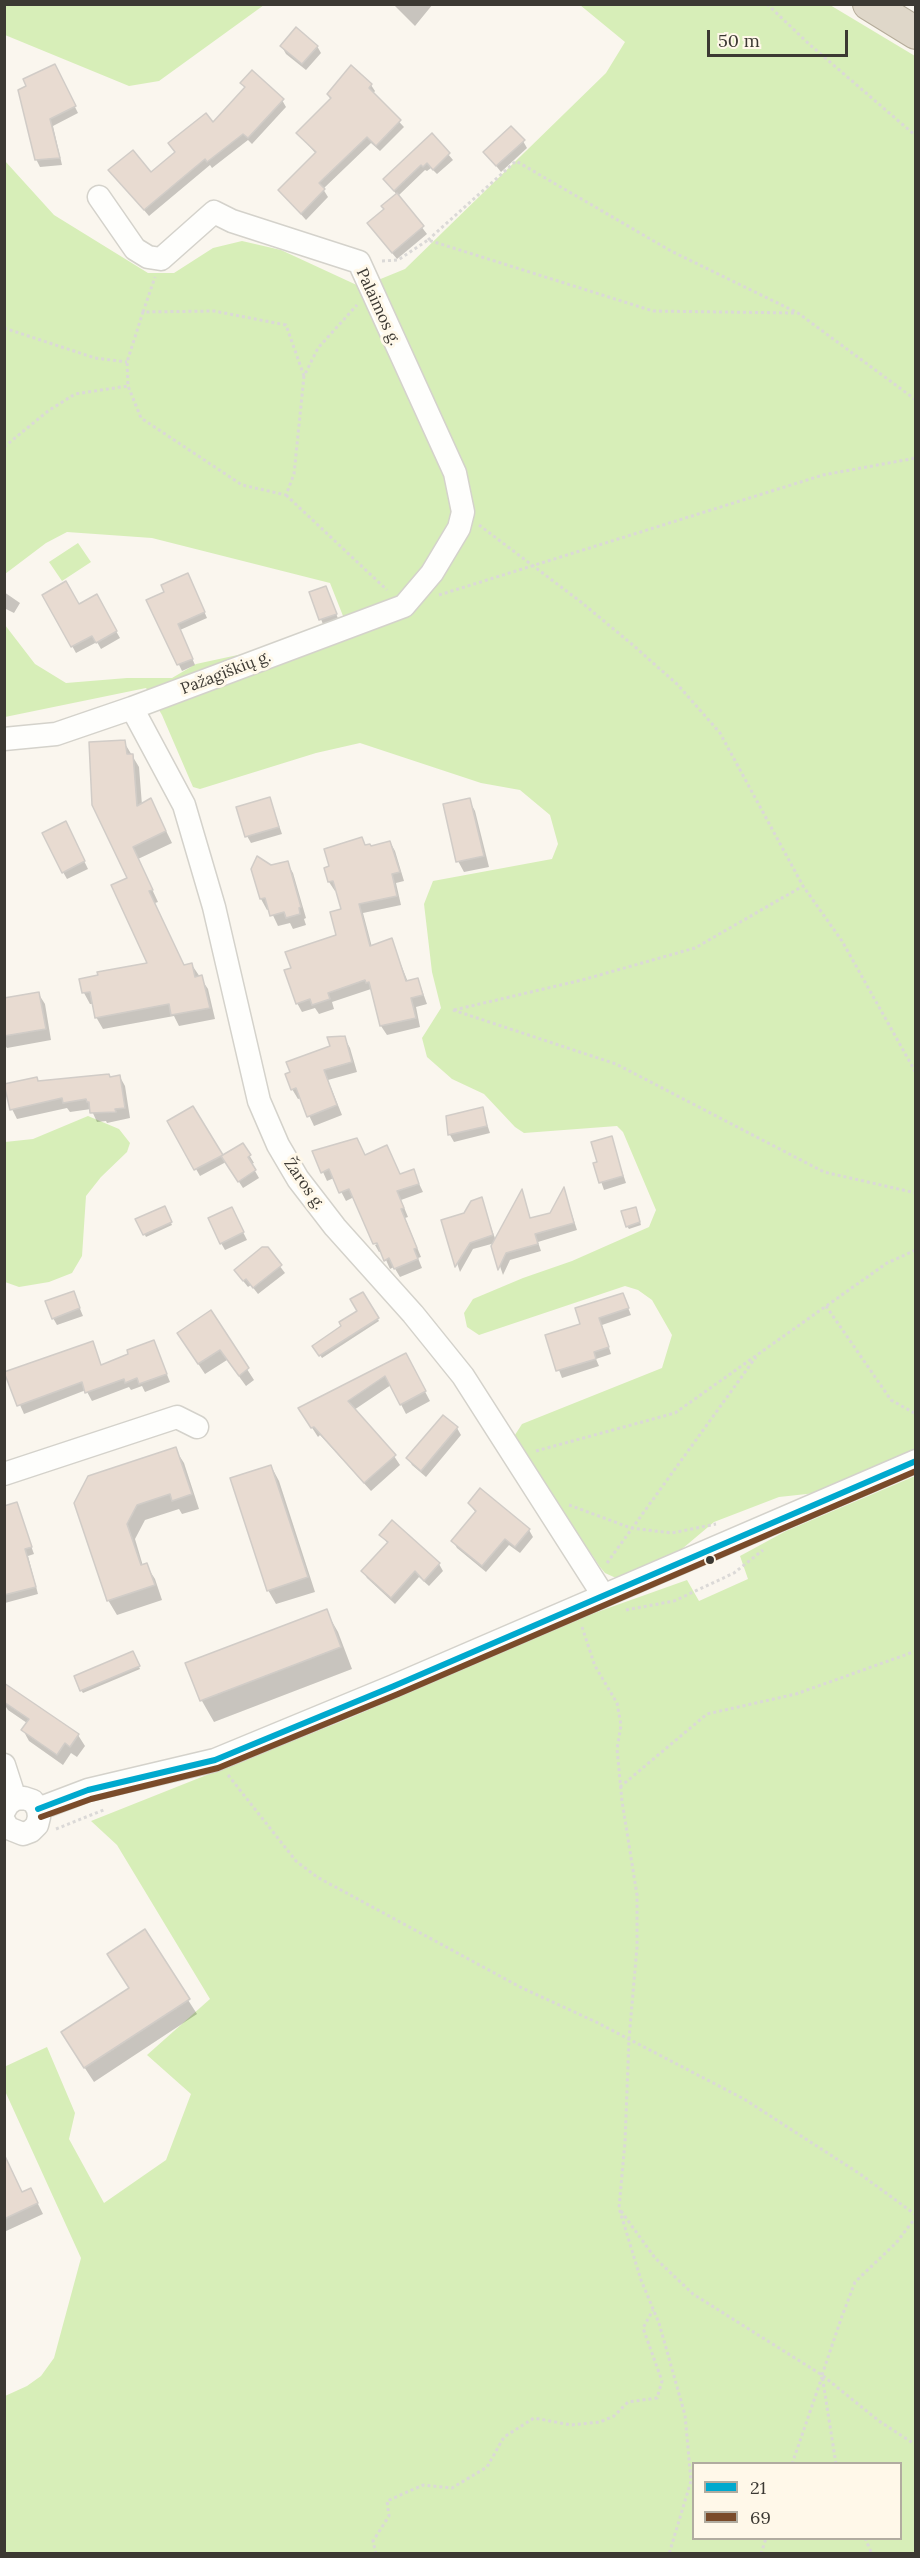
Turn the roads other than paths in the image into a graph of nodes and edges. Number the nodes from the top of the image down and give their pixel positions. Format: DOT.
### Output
graph roads {
  1 [pos="869,4"];
  2 [pos="915,33"];
  3 [pos="99,197"];
  4 [pos="432,573"];
  5 [pos="132,708"];
  6 [pos="4,739"];
  7 [pos="197,1427"];
  8 [pos="915,1461"];
  9 [pos="4,1473"];
  10 [pos="599,1587"];
  11 [pos="4,1765"];
  12 [pos="10,1805"];
  13 [pos="38,1809"];
  14 [pos="4,1821"];
  1 -- 2 [label="highway"];
  3 -- 4 [label="street, Palaimos g."];
  4 -- 5 [label="street, Pažagiškių g."];
  5 -- 6 [label="street, Pažagiškių g."];
  5 -- 10 [label="street, Žaros g."];
  7 -- 9 [label="street"];
  8 -- 10 [label="street"];
  10 -- 13 [label="street"];
  11 -- 12 [label="street"];
  12 -- 13 [label="street"];
  13 -- 14 [label="street"];
}
